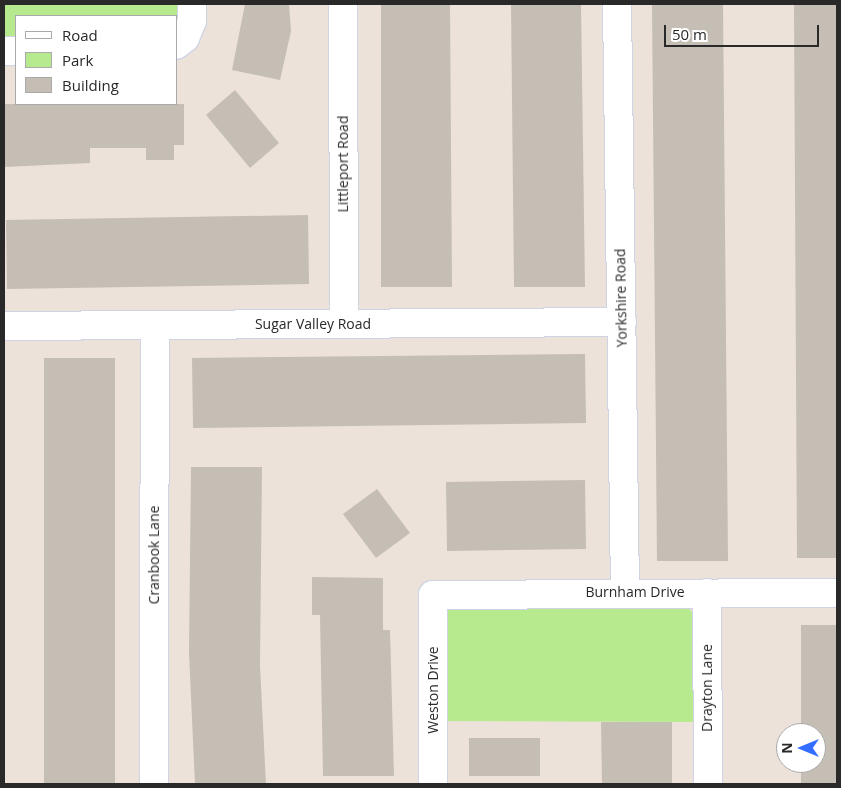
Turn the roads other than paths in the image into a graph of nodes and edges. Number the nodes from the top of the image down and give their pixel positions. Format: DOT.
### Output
graph roads {
  1 [pos="192,4"];
  2 [pos="343,4"];
  3 [pos="617,4"];
  4 [pos="178,44"];
  5 [pos="622,322"];
  6 [pos="344,324"];
  7 [pos="155,325"];
  8 [pos="4,326"];
  9 [pos="625,592"];
  10 [pos="707,592"];
  11 [pos="837,593"];
  12 [pos="433,595"];
  13 [pos="154,784"];
  14 [pos="433,784"];
  15 [pos="708,784"];
  1 -- 4 [label="street"];
  2 -- 6 [label="street, Littleport Road"];
  3 -- 5 [label="street, Yorkshire Road"];
  5 -- 6 [label="street, Sugar Valley Road"];
  5 -- 9 [label="street, Yorkshire Road"];
  6 -- 7 [label="street, Sugar Valley Road"];
  7 -- 8 [label="street, Sugar Valley Road"];
  7 -- 13 [label="street, Cranbook Lane"];
  9 -- 10 [label="street, Burnham Drive"];
  9 -- 12 [label="street, Burnham Drive"];
  10 -- 11 [label="street, Burnham Drive"];
  10 -- 15 [label="street, Drayton Lane"];
  12 -- 14 [label="street, Weston Drive"];
}
